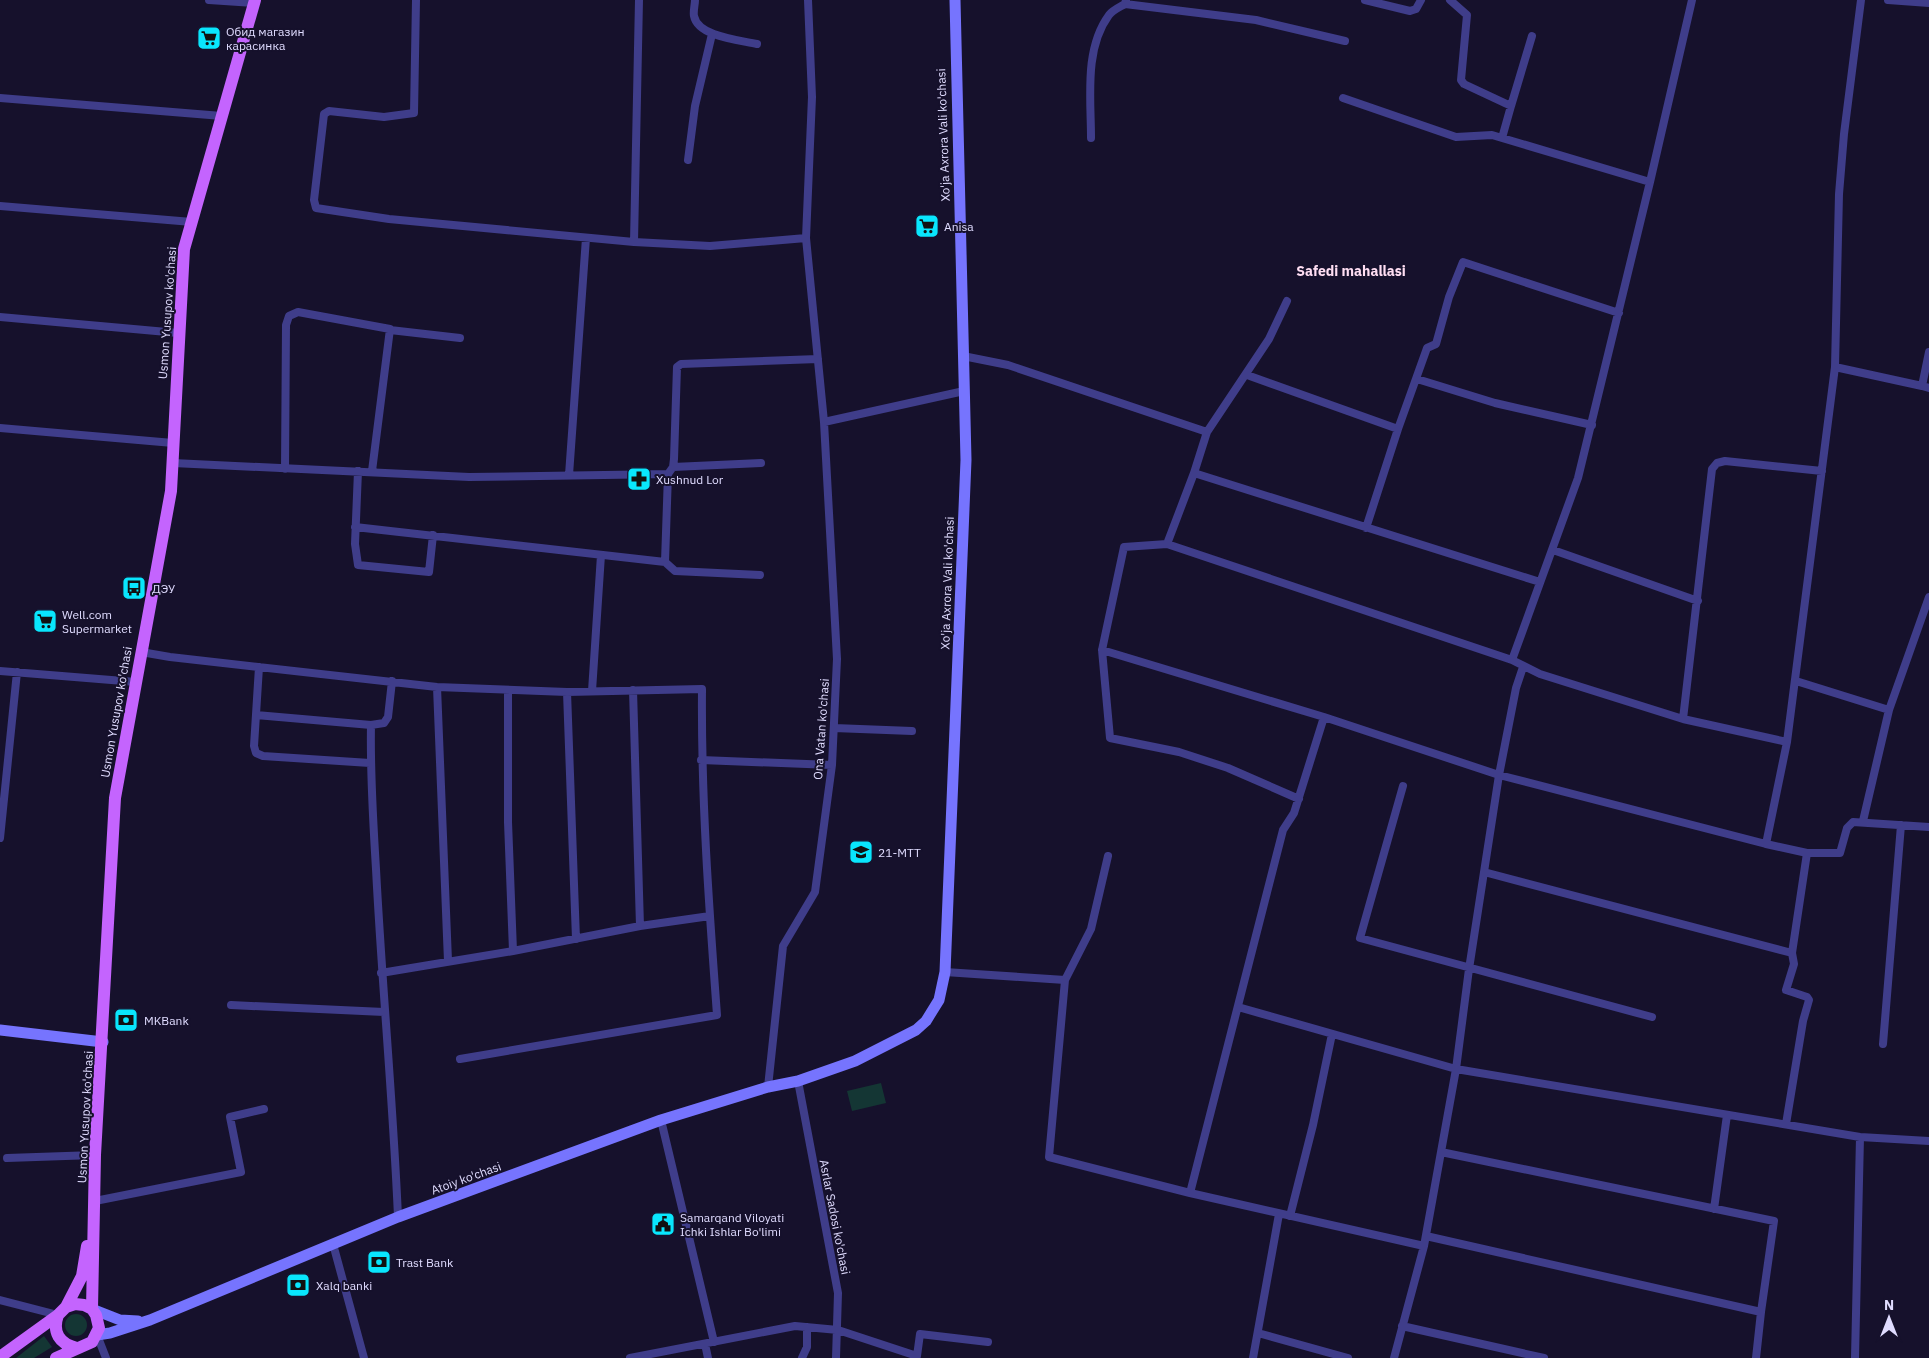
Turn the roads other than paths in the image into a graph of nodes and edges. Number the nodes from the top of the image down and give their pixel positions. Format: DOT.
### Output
graph roads {
  1 [pos="209,0"];
  2 [pos="416,0"];
  3 [pos="639,0"];
  4 [pos="695,0"];
  5 [pos="808,0"];
  6 [pos="955,0"];
  7 [pos="1365,0"];
  8 [pos="1421,0"];
  9 [pos="1450,0"];
  10 [pos="1692,0"];
  11 [pos="1861,0"];
  12 [pos="1888,0"];
  13 [pos="255,2"];
  14 [pos="1126,2"];
  15 [pos="1929,3"];
  16 [pos="712,34"];
  17 [pos="1532,36"];
  18 [pos="1344,41"];
  19 [pos="757,44"];
  20 [pos="0,98"];
  21 [pos="1343,98"];
  22 [pos="1511,106"];
  23 [pos="222,116"];
  24 [pos="1091,138"];
  25 [pos="1502,138"];
  26 [pos="688,160"];
  27 [pos="1650,182"];
  28 [pos="0,206"];
  29 [pos="192,222"];
  30 [pos="586,238"];
  31 [pos="806,238"];
  32 [pos="634,242"];
  33 [pos="1287,301"];
  34 [pos="1619,313"];
  35 [pos="0,317"];
  36 [pos="390,330"];
  37 [pos="178,333"];
  38 [pos="460,338"];
  39 [pos="1929,352"];
  40 [pos="963,356"];
  41 [pos="818,359"];
  42 [pos="1835,367"];
  43 [pos="1247,374"];
  44 [pos="1417,379"];
  45 [pos="1925,387"];
  46 [pos="964,391"];
  47 [pos="824,422"];
  48 [pos="1592,425"];
  49 [pos="0,428"];
  50 [pos="1398,429"];
  51 [pos="1207,432"];
  52 [pos="174,443"];
  53 [pos="173,463"];
  54 [pos="761,463"];
  55 [pos="673,466"];
  56 [pos="285,468"];
  57 [pos="358,471"];
  58 [pos="372,471"];
  59 [pos="1822,471"];
  60 [pos="1194,473"];
  61 [pos="668,474"];
  62 [pos="570,475"];
  63 [pos="355,527"];
  64 [pos="1366,528"];
  65 [pos="433,535"];
  66 [pos="1167,544"];
  67 [pos="1553,550"];
  68 [pos="601,555"];
  69 [pos="665,562"];
  70 [pos="760,575"];
  71 [pos="1540,582"];
  72 [pos="1929,597"];
  73 [pos="1698,601"];
  74 [pos="1102,650"];
  75 [pos="141,652"];
  76 [pos="1512,660"];
  77 [pos="259,667"];
  78 [pos="1523,667"];
  79 [pos="0,671"];
  80 [pos="18,672"];
  81 [pos="392,681"];
  82 [pos="1796,681"];
  83 [pos="136,682"];
  84 [pos="437,687"];
  85 [pos="508,690"];
  86 [pos="633,690"];
  87 [pos="592,691"];
  88 [pos="567,692"];
  89 [pos="1889,710"];
  90 [pos="256,714"];
  91 [pos="1324,717"];
  92 [pos="1683,719"];
  93 [pos="371,725"];
  94 [pos="834,728"];
  95 [pos="912,732"];
  96 [pos="1787,742"];
  97 [pos="701,760"];
  98 [pos="370,763"];
  99 [pos="832,765"];
  100 [pos="1499,775"];
  101 [pos="1403,786"];
  102 [pos="1299,799"];
  103 [pos="1863,821"];
  104 [pos="1901,825"];
  105 [pos="1929,827"];
  106 [pos="0,838"];
  107 [pos="1766,844"];
  108 [pos="1807,852"];
  109 [pos="1108,856"];
  110 [pos="1484,872"];
  111 [pos="710,916"];
  112 [pos="640,926"];
  113 [pos="576,939"];
  114 [pos="513,951"];
  115 [pos="1792,953"];
  116 [pos="448,962"];
  117 [pos="1469,969"];
  118 [pos="945,972"];
  119 [pos="381,973"];
  120 [pos="1065,980"];
  121 [pos="231,1005"];
  122 [pos="1238,1007"];
  123 [pos="384,1012"];
  124 [pos="1652,1017"];
  125 [pos="0,1030"];
  126 [pos="1332,1034"];
  127 [pos="103,1042"];
  128 [pos="1883,1044"];
  129 [pos="460,1059"];
  130 [pos="1456,1069"];
  131 [pos="798,1081"];
  132 [pos="768,1088"];
  133 [pos="264,1110"];
  134 [pos="1727,1115"];
  135 [pos="662,1120"];
  136 [pos="1786,1124"];
  137 [pos="1860,1137"];
  138 [pos="1929,1141"];
  139 [pos="1441,1152"];
  140 [pos="95,1155"];
  141 [pos="7,1158"];
  142 [pos="1190,1193"];
  143 [pos="95,1201"];
  144 [pos="1714,1209"];
  145 [pos="1280,1214"];
  146 [pos="1290,1216"];
  147 [pos="398,1217"];
  148 [pos="1426,1236"];
  149 [pos="333,1244"];
  150 [pos="1424,1246"];
  151 [pos="0,1300"];
  152 [pos="92,1309"];
  153 [pos="62,1311"];
  154 [pos="1761,1312"];
  155 [pos="150,1320"];
  156 [pos="1402,1326"];
  157 [pos="807,1327"];
  158 [pos="838,1330"];
  159 [pos="1258,1333"];
  160 [pos="97,1335"];
  161 [pos="714,1342"];
  162 [pos="988,1342"];
  163 [pos="705,1344"];
  164 [pos="77,1348"];
  165 [pos="0,1357"];
  166 [pos="56,1358"];
  167 [pos="106,1358"];
  168 [pos="364,1358"];
  169 [pos="630,1358"];
  170 [pos="708,1358"];
  171 [pos="802,1358"];
  172 [pos="836,1358"];
  173 [pos="1253,1358"];
  174 [pos="1348,1358"];
  175 [pos="1394,1358"];
  176 [pos="1544,1358"];
  177 [pos="1756,1358"];
  178 [pos="1856,1358"];
  1 -- 13 [label="street"];
  2 -- 30 [label="street"];
  3 -- 32 [label="street"];
  4 -- 16 [label="street"];
  5 -- 31 [label="street, Ona Vatan ko'chasi"];
  6 -- 40 [label="street, Xo'ja Axrora Vali ko'chasi"];
  7 -- 8 [label="street"];
  9 -- 22 [label="street"];
  10 -- 27 [label="street"];
  11 -- 42 [label="street"];
  12 -- 15 [label="street"];
  13 -- 23 [label="main road, Usmon Yusupov ko'chasi"];
  14 -- 18 [label="street"];
  14 -- 24 [label="street"];
  16 -- 19 [label="street"];
  16 -- 26 [label="street"];
  17 -- 22 [label="street"];
  20 -- 23 [label="street"];
  21 -- 25 [label="street"];
  22 -- 25 [label="street"];
  23 -- 29 [label="main road, Usmon Yusupov ko'chasi"];
  25 -- 27 [label="street"];
  27 -- 34 [label="street"];
  28 -- 29 [label="street"];
  29 -- 37 [label="main road, Usmon Yusupov ko'chasi"];
  30 -- 32 [label="street"];
  30 -- 62 [label="street"];
  31 -- 32 [label="street"];
  31 -- 41 [label="street, Ona Vatan ko'chasi"];
  33 -- 43 [label="street"];
  34 -- 44 [label="street"];
  34 -- 48 [label="street"];
  35 -- 37 [label="street"];
  36 -- 38 [label="street"];
  36 -- 56 [label="street"];
  36 -- 58 [label="street"];
  37 -- 52 [label="main road, Usmon Yusupov ko'chasi"];
  39 -- 45 [label="street"];
  40 -- 46 [label="street, Xo'ja Axrora Vali ko'chasi"];
  40 -- 51 [label="street"];
  41 -- 47 [label="street, Ona Vatan ko'chasi"];
  41 -- 55 [label="street"];
  42 -- 45 [label="street"];
  42 -- 59 [label="street"];
  43 -- 50 [label="street"];
  43 -- 51 [label="street"];
  44 -- 48 [label="street"];
  44 -- 50 [label="street"];
  46 -- 47 [label="street"];
  46 -- 118 [label="street, Xo'ja Axrora Vali ko'chasi"];
  47 -- 94 [label="street, Ona Vatan ko'chasi"];
  48 -- 67 [label="street"];
  49 -- 52 [label="street"];
  50 -- 64 [label="street"];
  51 -- 60 [label="street"];
  52 -- 53 [label="main road, Usmon Yusupov ko'chasi"];
  53 -- 56 [label="street"];
  53 -- 75 [label="main road, Usmon Yusupov ko'chasi"];
  54 -- 55 [label="street"];
  55 -- 61 [label="street"];
  56 -- 57 [label="street"];
  57 -- 58 [label="street"];
  57 -- 63 [label="street"];
  58 -- 62 [label="street"];
  59 -- 73 [label="street"];
  59 -- 82 [label="street"];
  60 -- 64 [label="street"];
  60 -- 66 [label="street"];
  61 -- 62 [label="street"];
  61 -- 69 [label="street"];
  63 -- 65 [label="street"];
  63 -- 65 [label="street"];
  64 -- 71 [label="street"];
  65 -- 68 [label="street"];
  66 -- 74 [label="street"];
  66 -- 76 [label="street"];
  67 -- 71 [label="street"];
  67 -- 73 [label="street"];
  68 -- 69 [label="street"];
  68 -- 87 [label="street"];
  69 -- 70 [label="street"];
  71 -- 76 [label="street"];
  72 -- 89 [label="street"];
  73 -- 92 [label="street"];
  74 -- 91 [label="street"];
  74 -- 102 [label="street"];
  75 -- 77 [label="street"];
  75 -- 83 [label="main road, Usmon Yusupov ko'chasi"];
  76 -- 78 [label="street"];
  77 -- 81 [label="street"];
  77 -- 90 [label="street"];
  78 -- 92 [label="street"];
  78 -- 100 [label="street"];
  79 -- 80 [label="street"];
  80 -- 83 [label="street"];
  80 -- 106 [label="street"];
  81 -- 84 [label="street"];
  81 -- 93 [label="street"];
  82 -- 89 [label="street"];
  82 -- 96 [label="street"];
  83 -- 127 [label="main road, Usmon Yusupov ko'chasi"];
  84 -- 85 [label="street"];
  84 -- 116 [label="street"];
  85 -- 88 [label="street"];
  85 -- 114 [label="street"];
  86 -- 87 [label="street"];
  86 -- 97 [label="street"];
  86 -- 112 [label="street"];
  87 -- 88 [label="street"];
  88 -- 113 [label="street"];
  89 -- 103 [label="street"];
  90 -- 93 [label="street"];
  90 -- 98 [label="street"];
  91 -- 100 [label="street"];
  91 -- 102 [label="street"];
  92 -- 96 [label="street"];
  93 -- 98 [label="street"];
  94 -- 95 [label="street"];
  94 -- 99 [label="street, Ona Vatan ko'chasi"];
  96 -- 107 [label="street"];
  97 -- 99 [label="street"];
  97 -- 111 [label="street"];
  98 -- 119 [label="street"];
  99 -- 132 [label="street, Ona Vatan ko'chasi"];
  100 -- 107 [label="street"];
  100 -- 110 [label="street"];
  101 -- 117 [label="street"];
  102 -- 122 [label="street"];
  103 -- 104 [label="street"];
  103 -- 108 [label="street"];
  104 -- 105 [label="street"];
  104 -- 128 [label="street"];
  107 -- 108 [label="street"];
  108 -- 115 [label="street"];
  109 -- 120 [label="street"];
  110 -- 115 [label="street"];
  110 -- 117 [label="street"];
  111 -- 112 [label="street"];
  111 -- 129 [label="street"];
  112 -- 113 [label="street"];
  113 -- 114 [label="street"];
  114 -- 116 [label="street"];
  115 -- 136 [label="street"];
  116 -- 119 [label="street"];
  117 -- 124 [label="street"];
  117 -- 130 [label="street"];
  118 -- 120 [label="street"];
  118 -- 131 [label="street, Xo'ja Axrora Vali ko'chasi"];
  119 -- 123 [label="street"];
  120 -- 142 [label="street"];
  121 -- 123 [label="street"];
  122 -- 126 [label="street"];
  122 -- 142 [label="street"];
  123 -- 147 [label="street"];
  125 -- 127 [label="street"];
  126 -- 130 [label="street"];
  126 -- 146 [label="street"];
  127 -- 140 [label="main road, Usmon Yusupov ko'chasi"];
  130 -- 134 [label="street"];
  130 -- 139 [label="street"];
  131 -- 132 [label="street, Atoiy ko'chasi"];
  131 -- 158 [label="street, Asrlar Sadosi ko'chasi"];
  132 -- 135 [label="street, Atoiy ko'chasi"];
  133 -- 143 [label="street"];
  134 -- 136 [label="street"];
  134 -- 144 [label="street"];
  135 -- 147 [label="street, Atoiy ko'chasi"];
  135 -- 161 [label="street"];
  136 -- 137 [label="street"];
  137 -- 138 [label="street"];
  137 -- 178 [label="street"];
  139 -- 144 [label="street"];
  139 -- 148 [label="street"];
  140 -- 141 [label="street"];
  140 -- 143 [label="main road, Usmon Yusupov ko'chasi"];
  142 -- 145 [label="street"];
  143 -- 152 [label="main road, Usmon Yusupov ko'chasi"];
  143 -- 153 [label="main road, Usmon Yusupov ko'chasi"];
  144 -- 154 [label="street"];
  145 -- 146 [label="street"];
  145 -- 159 [label="street"];
  146 -- 150 [label="street"];
  147 -- 149 [label="street, Atoiy ko'chasi"];
  148 -- 150 [label="street"];
  148 -- 154 [label="street"];
  149 -- 155 [label="street, Atoiy ko'chasi"];
  149 -- 168 [label="street"];
  150 -- 156 [label="street"];
  151 -- 153 [label="street"];
  152 -- 153 [label="main road"];
  152 -- 155 [label="street, Atoiy ko'chasi"];
  152 -- 160 [label="main road"];
  153 -- 164 [label="main road"];
  153 -- 165 [label="main road"];
  154 -- 177 [label="street"];
  155 -- 160 [label="street, Atoiy ko'chasi"];
  156 -- 175 [label="street"];
  156 -- 176 [label="street"];
  157 -- 158 [label="street"];
  157 -- 161 [label="street"];
  157 -- 171 [label="street"];
  158 -- 162 [label="street"];
  158 -- 172 [label="street, Asrlar Sadosi ko'chasi"];
  159 -- 173 [label="street"];
  159 -- 174 [label="street"];
  160 -- 164 [label="main road"];
  160 -- 167 [label="street"];
  161 -- 163 [label="street"];
  163 -- 169 [label="street"];
  163 -- 170 [label="street"];
  164 -- 166 [label="main road"];
}
